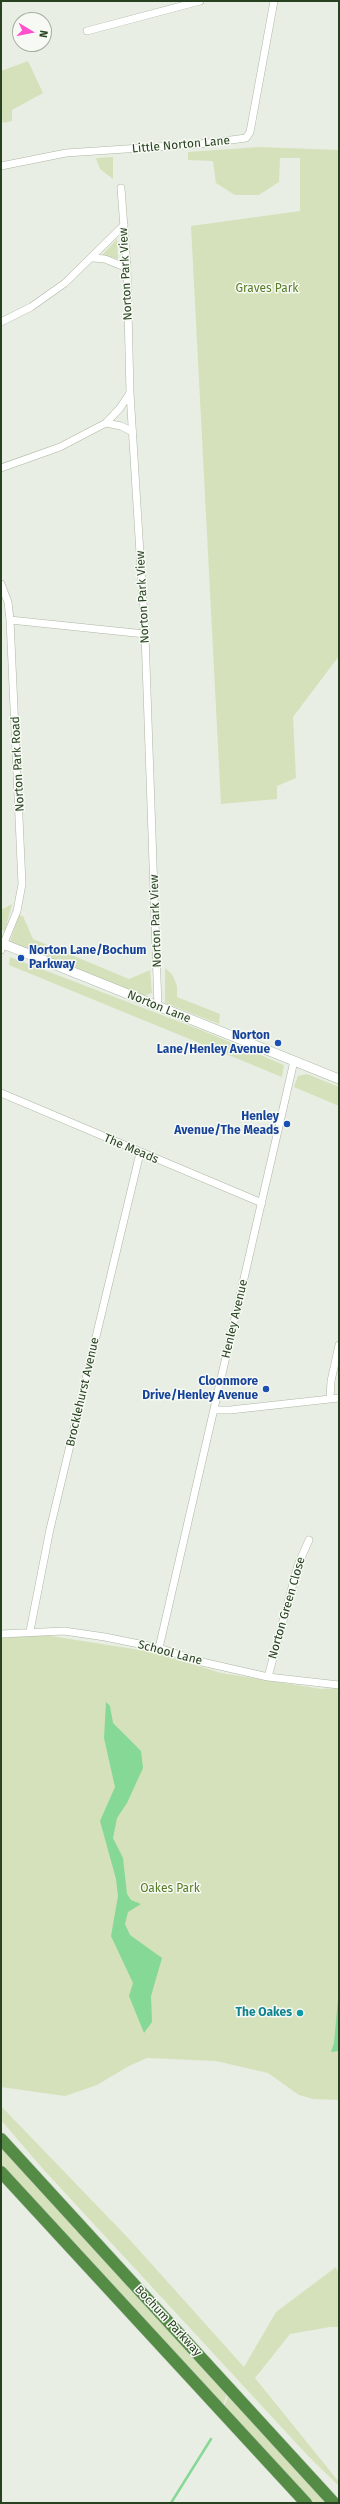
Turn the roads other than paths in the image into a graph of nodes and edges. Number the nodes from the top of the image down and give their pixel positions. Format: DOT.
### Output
graph roads {
  1 [pos="200,1"];
  2 [pos="274,1"];
  3 [pos="87,30"];
  4 [pos="1,166"];
  5 [pos="121,188"];
  6 [pos="124,225"];
  7 [pos="93,258"];
  8 [pos="127,268"];
  9 [pos="1,322"];
  10 [pos="130,393"];
  11 [pos="106,423"];
  12 [pos="132,432"];
  13 [pos="1,468"];
  14 [pos="1,584"];
  15 [pos="10,620"];
  16 [pos="145,634"];
  17 [pos="2,945"];
  18 [pos="158,1007"];
  19 [pos="294,1061"];
  20 [pos="339,1079"];
  21 [pos="1,1093"];
  22 [pos="140,1153"];
  23 [pos="262,1203"];
  24 [pos="339,1345"];
  25 [pos="339,1398"];
  26 [pos="330,1399"];
  27 [pos="214,1410"];
  28 [pos="309,1540"];
  29 [pos="30,1631"];
  30 [pos="1,1634"];
  31 [pos="159,1648"];
  32 [pos="268,1677"];
  33 [pos="339,1685"];
  34 [pos="1,2139"];
  35 [pos="1,2172"];
  36 [pos="306,2503"];
  37 [pos="334,2503"];
  1 -- 3 [label="street"];
  2 -- 4 [label="street, Little Norton Lane"];
  5 -- 6 [label="street, Norton Park View"];
  6 -- 7 [label="street"];
  6 -- 8 [label="street, Norton Park View"];
  7 -- 8 [label="street"];
  7 -- 9 [label="street"];
  8 -- 10 [label="street, Norton Park View"];
  10 -- 11 [label="street"];
  10 -- 12 [label="street, Norton Park View"];
  11 -- 12 [label="street"];
  11 -- 13 [label="street"];
  12 -- 16 [label="street, Norton Park View"];
  14 -- 15 [label="street, Norton Park Road"];
  15 -- 16 [label="street"];
  15 -- 17 [label="street, Norton Park Road"];
  16 -- 18 [label="street, Norton Park View"];
  17 -- 18 [label="street, Norton Lane"];
  18 -- 19 [label="street, Norton Lane"];
  19 -- 20 [label="street, Norton Lane"];
  19 -- 23 [label="street, Henley Avenue"];
  21 -- 22 [label="street, The Meads"];
  22 -- 23 [label="street, The Meads"];
  22 -- 29 [label="street, Brocklehurst Avenue"];
  23 -- 27 [label="street, Henley Avenue"];
  24 -- 26 [label="street"];
  25 -- 26 [label="street"];
  26 -- 27 [label="street"];
  27 -- 31 [label="street, Henley Avenue"];
  28 -- 32 [label="street, Norton Green Close"];
  29 -- 30 [label="street, School Lane"];
  29 -- 31 [label="street, School Lane"];
  31 -- 32 [label="street, School Lane"];
  32 -- 33 [label="street, School Lane"];
  34 -- 37 [label="highway, Bochum Parkway"];
  35 -- 36 [label="highway, Bochum Parkway"];
}
